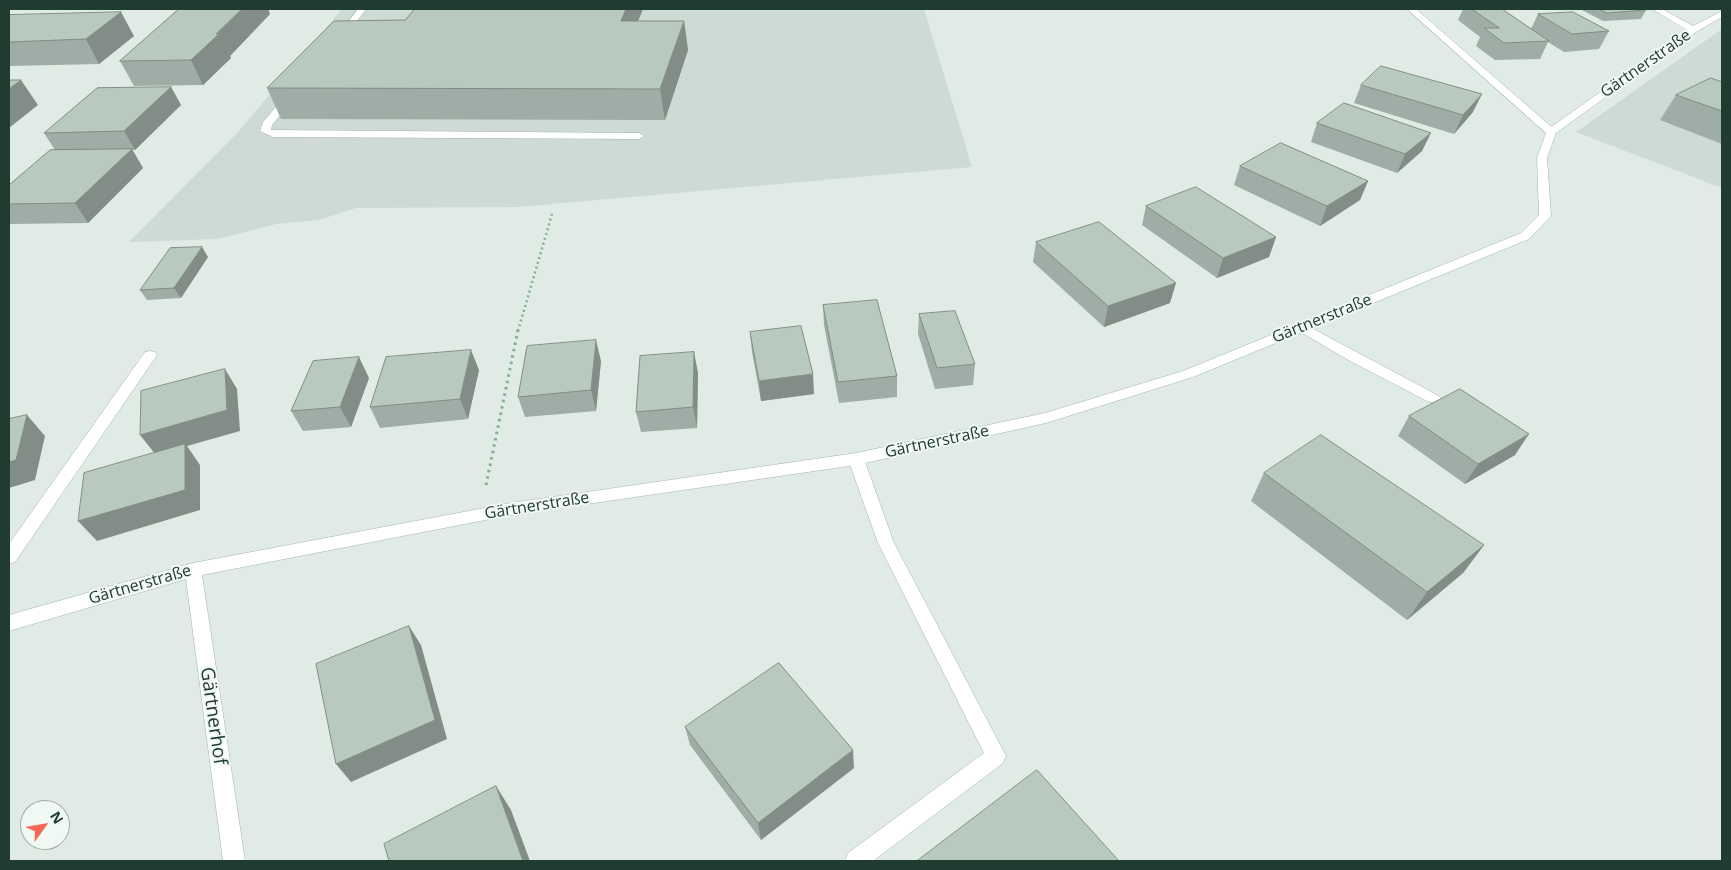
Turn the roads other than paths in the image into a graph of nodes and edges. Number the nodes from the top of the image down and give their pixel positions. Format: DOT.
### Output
graph roads {
  1 [pos="362,9"];
  2 [pos="1411,9"];
  3 [pos="1656,9"];
  4 [pos="1722,14"];
  5 [pos="1692,30"];
  6 [pos="337,40"];
  7 [pos="299,85"];
  8 [pos="1550,132"];
  9 [pos="639,136"];
  10 [pos="1302,327"];
  11 [pos="150,355"];
  12 [pos="1434,399"];
  13 [pos="856,459"];
  14 [pos="9,557"];
  15 [pos="193,570"];
  16 [pos="9,623"];
  17 [pos="234,861"];
  18 [pos="856,861"];
  1 -- 6 [label="street"];
  2 -- 8 [label="street"];
  3 -- 5 [label="street"];
  4 -- 5 [label="street, Gärtnerstraße"];
  5 -- 8 [label="street, Gärtnerstraße"];
  7 -- 9 [label="street"];
  8 -- 10 [label="street, Gärtnerstraße"];
  10 -- 12 [label="street"];
  10 -- 13 [label="street, Gärtnerstraße"];
  11 -- 14 [label="street"];
  13 -- 15 [label="street, Gärtnerstraße"];
  13 -- 18 [label="street"];
  15 -- 16 [label="street, Gärtnerstraße"];
  15 -- 17 [label="street, Gärtnerhof"];
}
